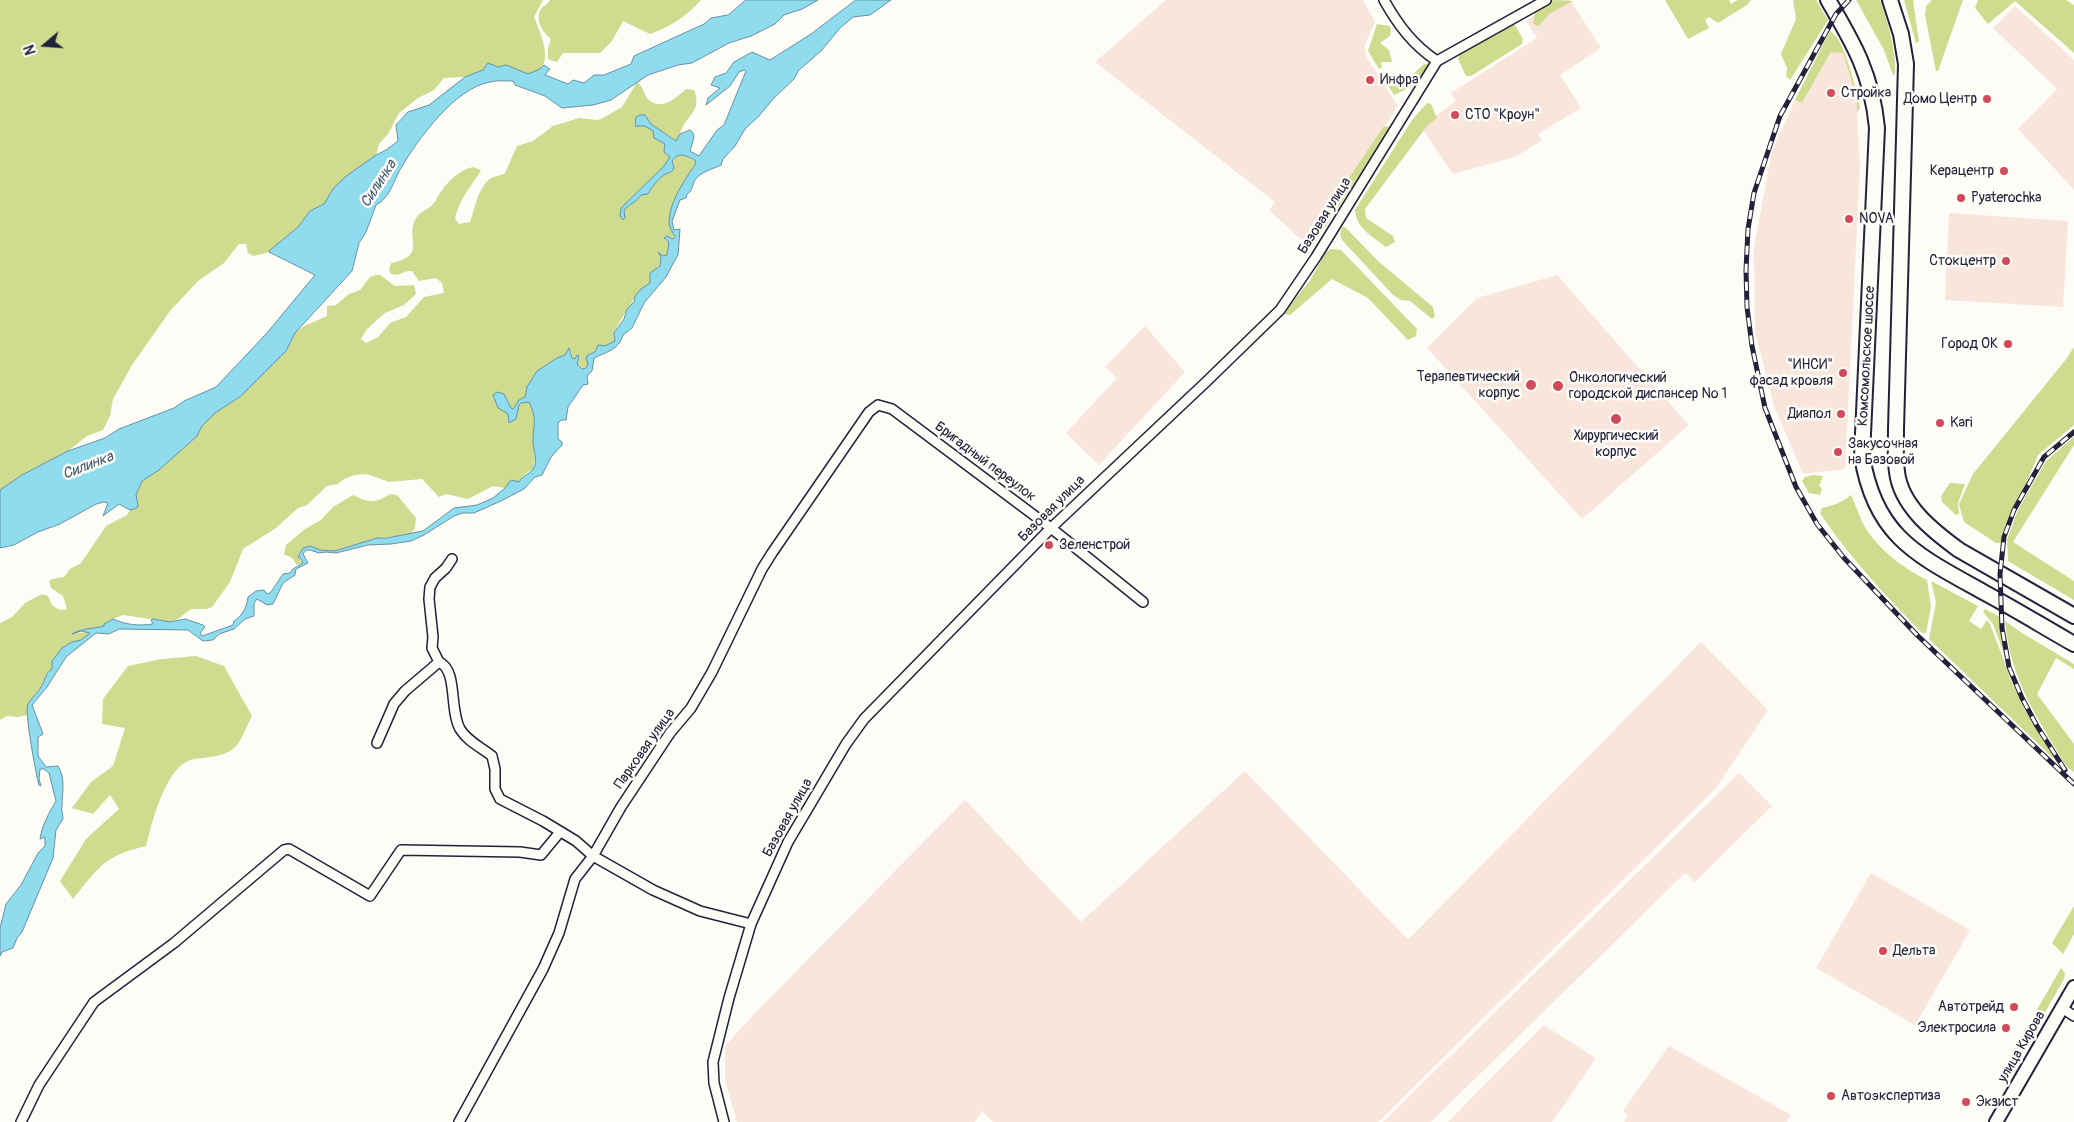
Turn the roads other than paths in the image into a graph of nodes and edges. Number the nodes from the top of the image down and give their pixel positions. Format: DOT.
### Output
graph roads {
  1 [pos="1384,0"];
  2 [pos="1546,0"];
  3 [pos="1828,0"];
  4 [pos="1890,0"];
  5 [pos="1437,61"];
  6 [pos="878,405"];
  7 [pos="1051,528"];
  8 [pos="452,559"];
  9 [pos="1144,602"];
  10 [pos="2074,616"];
  11 [pos="2074,644"];
  12 [pos="438,662"];
  13 [pos="377,744"];
  14 [pos="560,832"];
  15 [pos="593,856"];
  16 [pos="751,924"];
  17 [pos="2074,987"];
  18 [pos="2062,1008"];
  19 [pos="2074,1016"];
  20 [pos="21,1122"];
  21 [pos="459,1122"];
  22 [pos="724,1122"];
  23 [pos="1996,1122"];
  1 -- 5 [label="street"];
  2 -- 5 [label="street, Базовая улица"];
  3 -- 11 [label="main road, Комсомольское шоссе"];
  4 -- 10 [label="main road"];
  5 -- 7 [label="street, Базовая улица"];
  6 -- 7 [label="street, Бригадный переулок"];
  6 -- 15 [label="street, Парковая улица"];
  7 -- 9 [label="street, Бригадный переулок"];
  7 -- 16 [label="street, Базовая улица"];
  8 -- 12 [label="street"];
  12 -- 13 [label="street"];
  12 -- 14 [label="street"];
  14 -- 15 [label="street"];
  14 -- 20 [label="street"];
  15 -- 16 [label="street"];
  15 -- 21 [label="street, Парковая улица"];
  16 -- 22 [label="street, Базовая улица"];
  17 -- 18 [label="main road, улица Кирова"];
  18 -- 19 [label="street"];
  18 -- 23 [label="main road, улица Кирова"];
}
